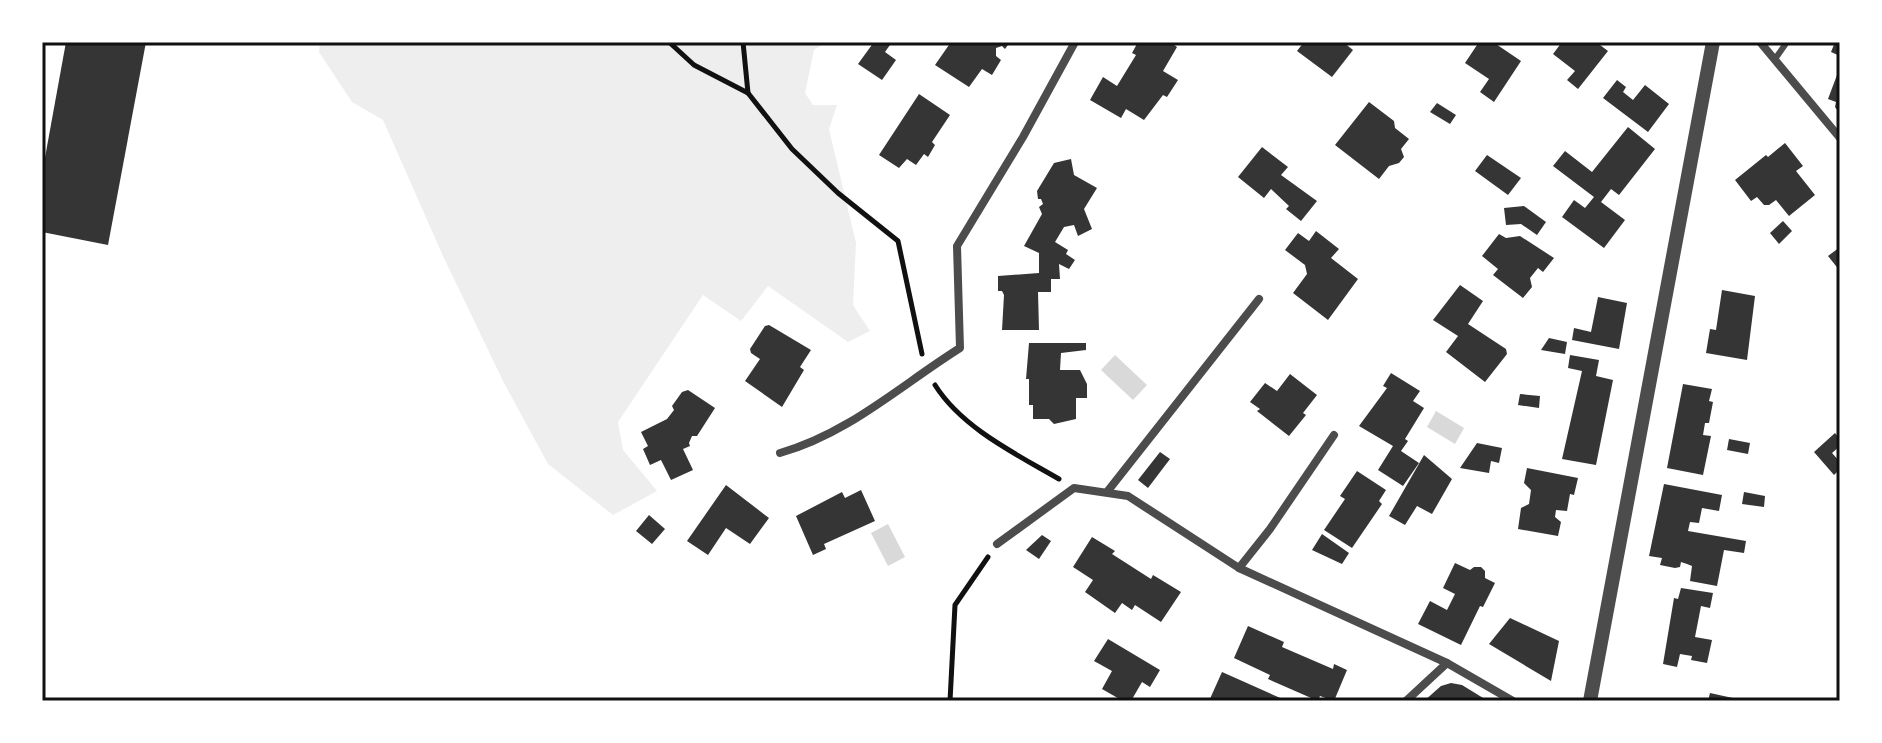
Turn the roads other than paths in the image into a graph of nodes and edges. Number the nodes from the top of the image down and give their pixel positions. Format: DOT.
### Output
graph roads {
  1 [pos="1075,42"];
  2 [pos="1713,42"];
  3 [pos="1760,42"];
  4 [pos="1787,42"];
  5 [pos="1775,59"];
  6 [pos="1840,138"];
  7 [pos="1259,299"];
  8 [pos="1334,435"];
  9 [pos="780,453"];
  10 [pos="1107,492"];
  11 [pos="997,544"];
  12 [pos="1239,568"];
  13 [pos="1447,663"];
  14 [pos="1406,701"];
  15 [pos="1513,701"];
  16 [pos="1590,701"];
  1 -- 9 [label="street"];
  2 -- 16 [label="street"];
  3 -- 5 [label="street"];
  4 -- 5 [label="lane"];
  5 -- 6 [label="street"];
  7 -- 10 [label="street"];
  8 -- 12 [label="street"];
  10 -- 11 [label="street"];
  10 -- 12 [label="street"];
  12 -- 13 [label="street"];
  13 -- 14 [label="street"];
  13 -- 15 [label="street"];
}
